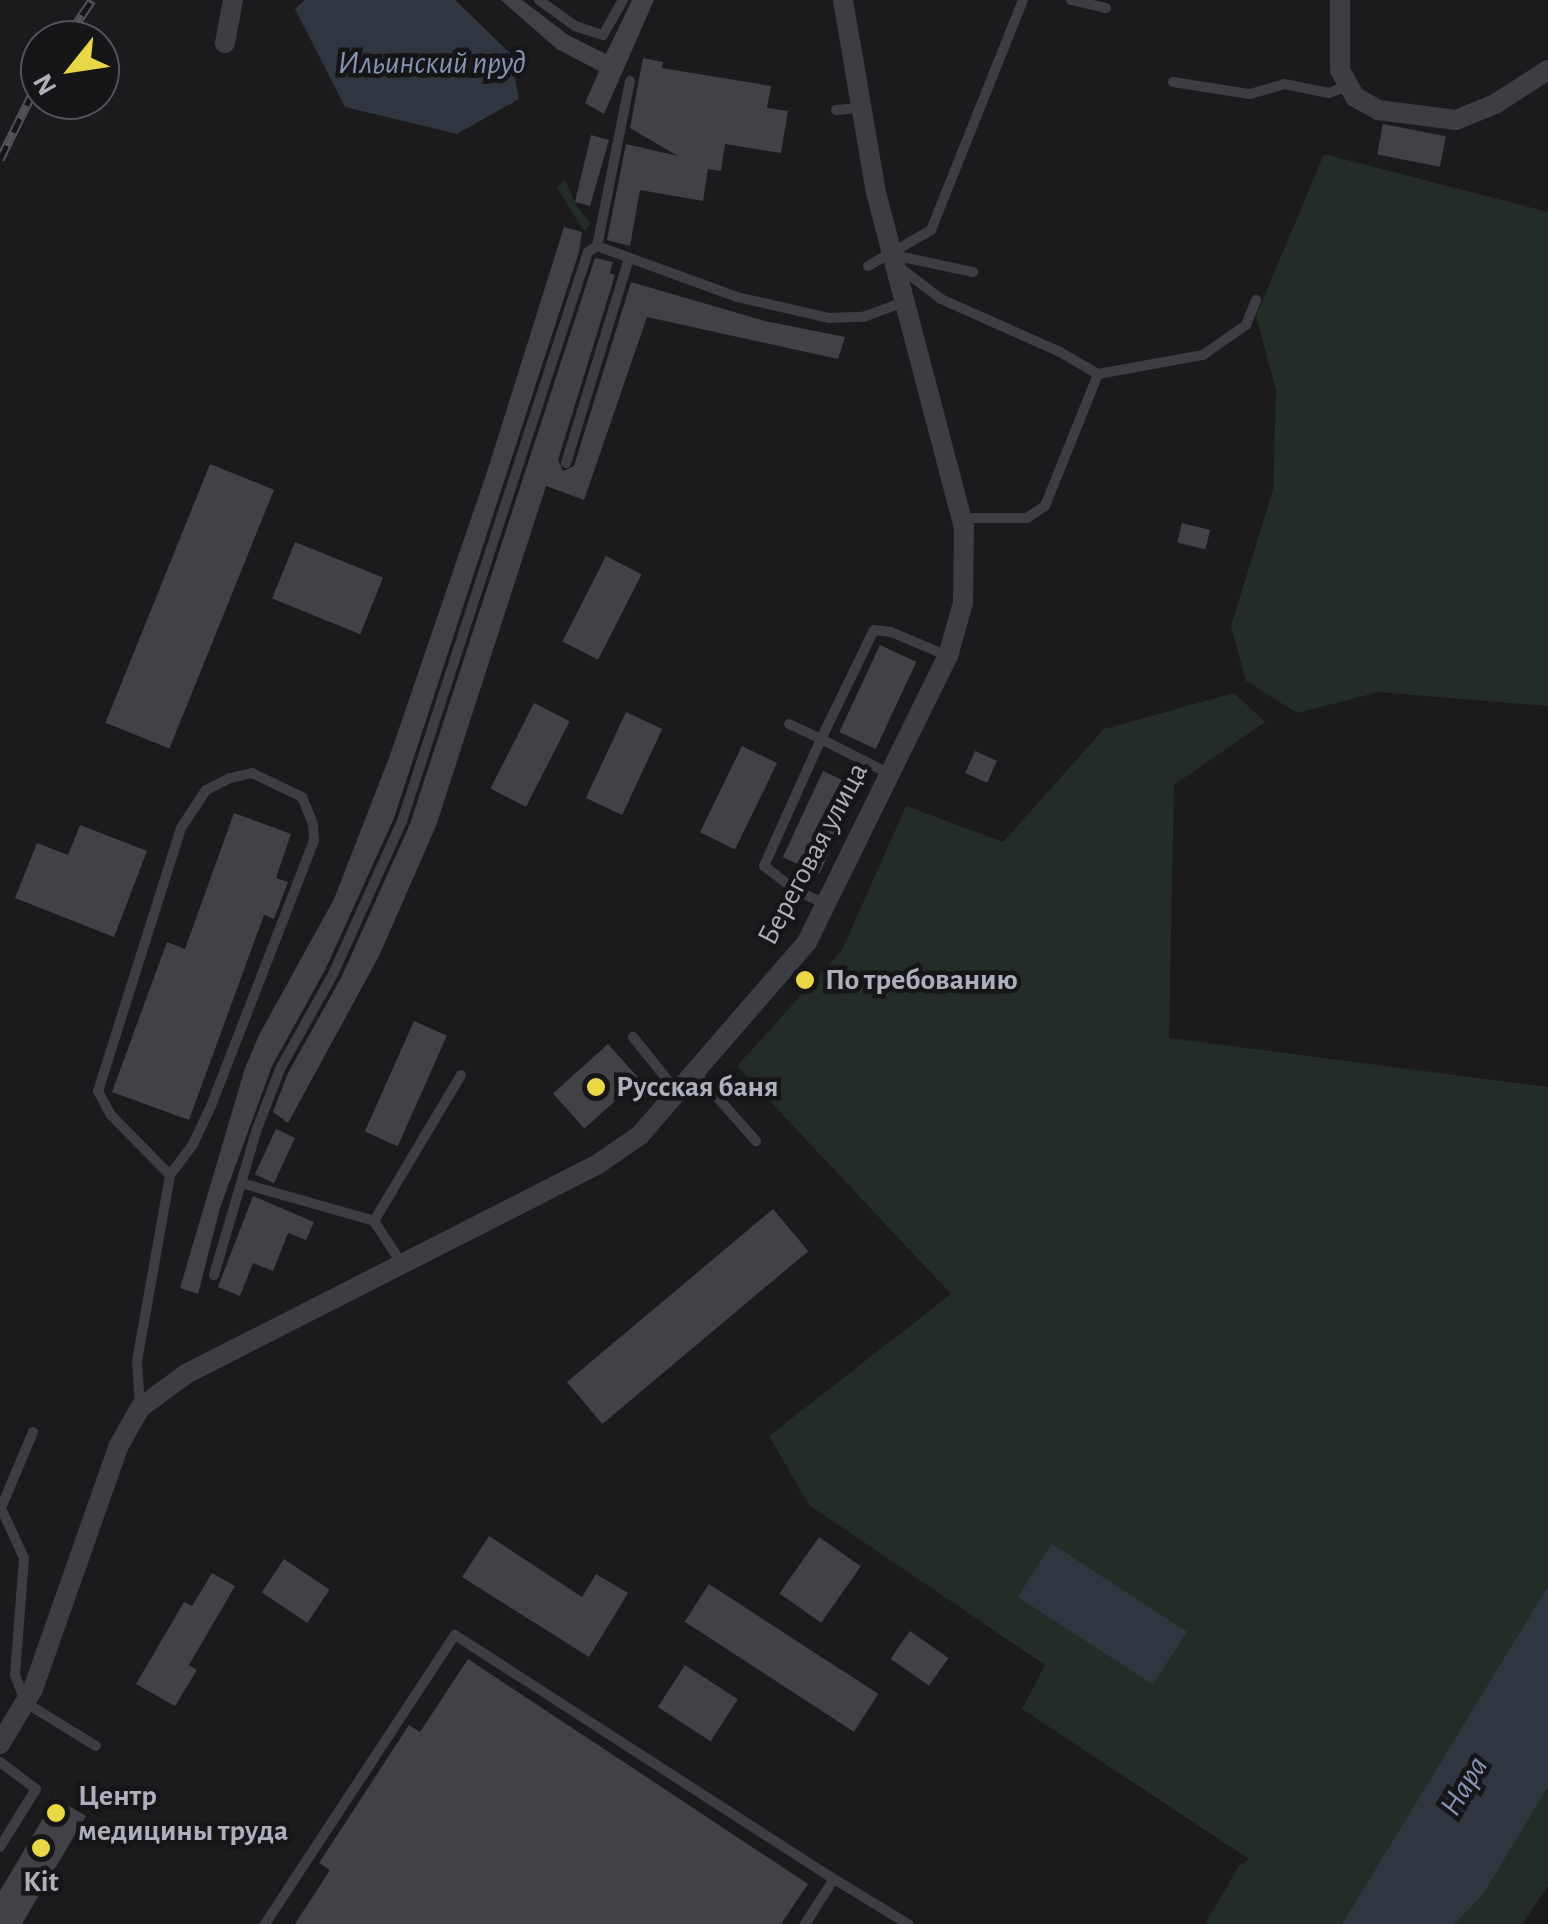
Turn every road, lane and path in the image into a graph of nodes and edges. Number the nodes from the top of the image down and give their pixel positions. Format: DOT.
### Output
graph roads {
  1 [pos="232,0"];
  2 [pos="539,0"];
  3 [pos="623,0"];
  4 [pos="843,0"];
  5 [pos="1024,0"];
  6 [pos="1071,0"];
  7 [pos="1340,0"];
  8 [pos="1106,8"];
  9 [pos="225,42"];
  10 [pos="1548,70"];
  11 [pos="630,81"];
  12 [pos="1173,82"];
  13 [pos="1349,86"];
  14 [pos="860,108"];
  15 [pos="836,110"];
  16 [pos="598,246"];
  17 [pos="629,258"];
  18 [pos="893,259"];
  19 [pos="868,266"];
  20 [pos="973,272"];
  21 [pos="1256,300"];
  22 [pos="904,302"];
  23 [pos="1098,374"];
  24 [pos="566,463"];
  25 [pos="962,518"];
  26 [pos="948,656"];
  27 [pos="789,724"];
  28 [pos="822,739"];
  29 [pos="890,774"];
  30 [pos="826,904"];
  31 [pos="633,1037"];
  32 [pos="696,1074"];
  33 [pos="461,1075"];
  34 [pos="679,1094"];
  35 [pos="756,1141"];
  36 [pos="170,1174"];
  37 [pos="241,1183"];
  38 [pos="374,1220"];
  39 [pos="403,1264"];
  40 [pos="214,1275"];
  41 [pos="140,1408"];
  42 [pos="33,1432"];
  43 [pos="26,1703"];
  44 [pos="0,1744"];
  45 [pos="96,1746"];
  46 [pos="0,1762"];
  47 [pos="0,1848"];
  48 [pos="834,1879"];
  49 [pos="265,1924"];
  50 [pos="804,1924"];
  51 [pos="908,1924"];
  1 -- 9 [label="street"];
  2 -- 3 [label="lane"];
  4 -- 14 [label="street, Береговая улица"];
  5 -- 18 [label="lane"];
  6 -- 8 [label="lane"];
  7 -- 13 [label="street"];
  10 -- 13 [label="street"];
  11 -- 16 [label="lane"];
  12 -- 13 [label="lane"];
  14 -- 15 [label="lane"];
  14 -- 18 [label="street, Береговая улица"];
  16 -- 17 [label="lane"];
  16 -- 37 [label="lane"];
  17 -- 22 [label="lane"];
  17 -- 24 [label="lane"];
  18 -- 19 [label="lane"];
  18 -- 20 [label="lane"];
  18 -- 22 [label="street, Береговая улица"];
  18 -- 23 [label="lane"];
  21 -- 23 [label="lane"];
  22 -- 25 [label="street, Береговая улица"];
  23 -- 25 [label="lane"];
  25 -- 26 [label="street, Береговая улица"];
  26 -- 28 [label="lane"];
  26 -- 29 [label="street, Береговая улица"];
  27 -- 28 [label="lane"];
  28 -- 29 [label="lane"];
  28 -- 30 [label="lane"];
  29 -- 30 [label="street, Береговая улица"];
  30 -- 32 [label="street, Береговая улица"];
  31 -- 34 [label="lane"];
  32 -- 34 [label="street, Береговая улица"];
  32 -- 35 [label="lane"];
  33 -- 38 [label="lane"];
  34 -- 39 [label="street, Береговая улица"];
  36 -- 36 [label="lane"];
  36 -- 41 [label="lane"];
  37 -- 38 [label="lane"];
  37 -- 40 [label="lane"];
  38 -- 39 [label="lane"];
  39 -- 41 [label="street, Береговая улица"];
  41 -- 43 [label="street, Береговая улица"];
  42 -- 43 [label="lane"];
  43 -- 44 [label="street, Береговая улица"];
  43 -- 45 [label="lane"];
  46 -- 47 [label="lane"];
  48 -- 49 [label="lane"];
  48 -- 50 [label="lane"];
  48 -- 51 [label="lane"];
}
